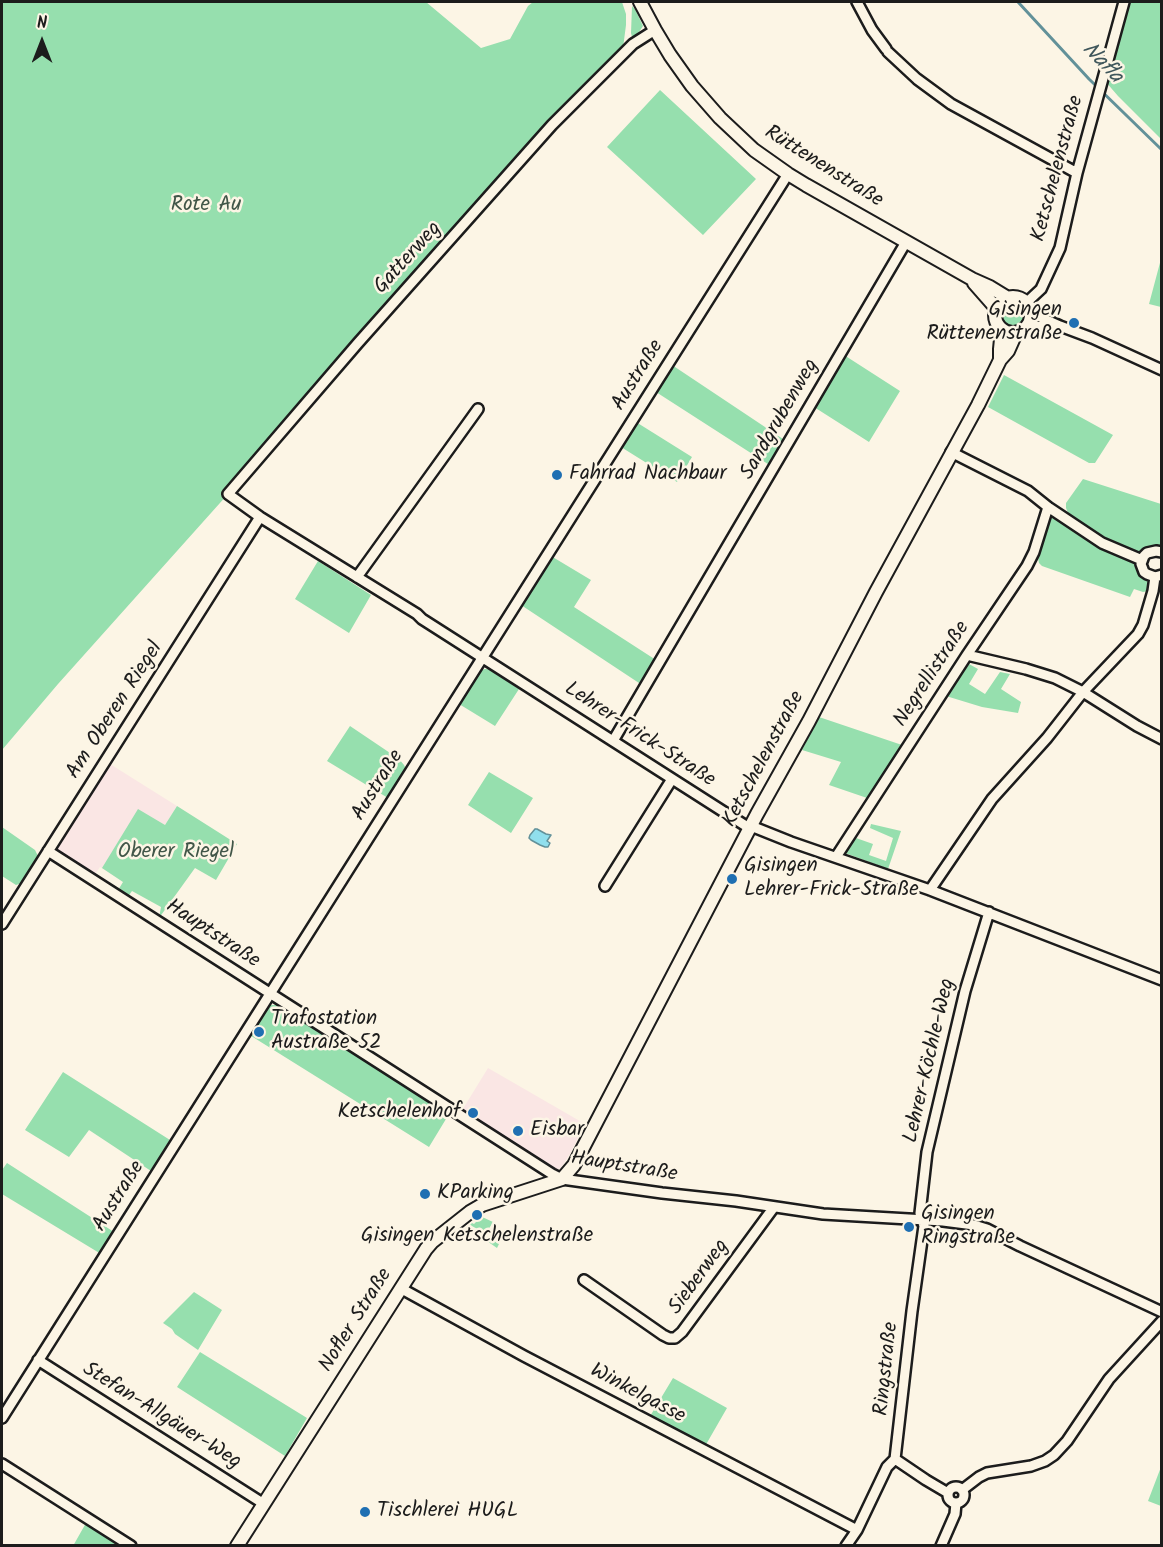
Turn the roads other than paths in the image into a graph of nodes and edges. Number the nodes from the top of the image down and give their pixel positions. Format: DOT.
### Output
graph roads {
  1 [pos="640,2"];
  2 [pos="857,2"];
  3 [pos="1124,2"];
  4 [pos="655,30"];
  5 [pos="1077,173"];
  6 [pos="788,174"];
  7 [pos="906,242"];
  8 [pos="972,279"];
  9 [pos="1008,298"];
  10 [pos="996,308"];
  11 [pos="1029,308"];
  12 [pos="1060,326"];
  13 [pos="1002,329"];
  14 [pos="1021,330"];
  15 [pos="1000,360"];
  16 [pos="1161,370"];
  17 [pos="478,409"];
  18 [pos="951,452"];
  19 [pos="1048,507"];
  20 [pos="260,517"];
  21 [pos="1161,552"];
  22 [pos="1142,560"];
  23 [pos="1158,576"];
  24 [pos="357,577"];
  25 [pos="967,655"];
  26 [pos="482,658"];
  27 [pos="1083,692"];
  28 [pos="1161,739"];
  29 [pos="613,741"];
  30 [pos="672,778"];
  31 [pos="751,827"];
  32 [pos="48,851"];
  33 [pos="836,857"];
  34 [pos="605,886"];
  35 [pos="930,890"];
  36 [pos="989,912"];
  37 [pos="2,924"];
  38 [pos="1161,980"];
  39 [pos="269,993"];
  40 [pos="562,1179"];
  41 [pos="774,1207"];
  42 [pos="922,1221"];
  43 [pos="584,1280"];
  44 [pos="402,1289"];
  45 [pos="1161,1312"];
  46 [pos="1161,1321"];
  47 [pos="38,1360"];
  48 [pos="2,1418"];
  49 [pos="896,1459"];
  50 [pos="2,1464"];
  51 [pos="962,1490"];
  52 [pos="948,1493"];
  53 [pos="956,1503"];
  54 [pos="264,1504"];
  55 [pos="857,1530"];
  56 [pos="131,1545"];
  57 [pos="237,1545"];
  58 [pos="846,1545"];
  59 [pos="940,1545"];
  1 -- 4 [label="main road, Rüttenenstraße"];
  2 -- 5 [label="street"];
  3 -- 5 [label="street, Ketschelenstraße"];
  4 -- 6 [label="main road, Rüttenenstraße"];
  4 -- 20 [label="street, Gatterweg"];
  5 -- 11 [label="street, Ketschelenstraße"];
  6 -- 7 [label="main road, Rüttenenstraße"];
  6 -- 26 [label="street, Austraße"];
  7 -- 8 [label="main road, Rüttenenstraße"];
  7 -- 29 [label="street, Sandgrubenweg"];
  8 -- 9 [label="main road, Rüttenenstraße"];
  8 -- 10 [label="main road, Rüttenenstraße"];
  9 -- 10 [label="main road"];
  9 -- 11 [label="main road"];
  10 -- 13 [label="main road"];
  11 -- 12 [label="street"];
  11 -- 14 [label="main road"];
  12 -- 14 [label="street"];
  12 -- 16 [label="street"];
  13 -- 14 [label="main road"];
  13 -- 15 [label="main road, Ketschelenstraße"];
  14 -- 15 [label="main road, Ketschelenstraße"];
  15 -- 18 [label="main road, Ketschelenstraße"];
  17 -- 24 [label="street"];
  18 -- 19 [label="street"];
  18 -- 31 [label="main road, Ketschelenstraße"];
  19 -- 22 [label="street"];
  19 -- 25 [label="street, Negrellistraße"];
  20 -- 24 [label="street, Lehrer-Frick-Straße"];
  20 -- 32 [label="street, Am Oberen Riegel"];
  21 -- 22 [label="street"];
  22 -- 23 [label="street"];
  23 -- 27 [label="street"];
  24 -- 26 [label="street, Lehrer-Frick-Straße"];
  25 -- 27 [label="street"];
  25 -- 33 [label="street, Negrellistraße"];
  26 -- 29 [label="street, Lehrer-Frick-Straße"];
  26 -- 39 [label="street, Austraße"];
  27 -- 28 [label="street"];
  27 -- 35 [label="street"];
  29 -- 30 [label="street, Lehrer-Frick-Straße"];
  30 -- 31 [label="street, Lehrer-Frick-Straße"];
  30 -- 34 [label="street"];
  31 -- 33 [label="street, Lehrer-Frick-Straße"];
  31 -- 40 [label="main road, Ketschelenstraße"];
  32 -- 37 [label="street, Am Oberen Riegel"];
  32 -- 39 [label="street, Hauptstraße"];
  33 -- 35 [label="street, Lehrer-Frick-Straße"];
  35 -- 36 [label="street, Lehrer-Frick-Straße"];
  36 -- 38 [label="street, Lehrer-Frick-Straße"];
  36 -- 42 [label="street, Lehrer-Köchle-Weg"];
  39 -- 40 [label="street, Hauptstraße"];
  39 -- 47 [label="street, Austraße"];
  40 -- 41 [label="street, Hauptstraße"];
  40 -- 44 [label="main road, Nofler Straße"];
  41 -- 42 [label="street, Hauptstraße"];
  41 -- 43 [label="street, Sieberweg"];
  42 -- 45 [label="street, Hauptstraße"];
  42 -- 49 [label="street, Ringstraße"];
  44 -- 54 [label="main road, Nofler Straße"];
  44 -- 55 [label="street, Winkelgasse"];
  46 -- 51 [label="street"];
  47 -- 48 [label="street, Austraße"];
  47 -- 54 [label="street, Stefan-Allgäuer-Weg"];
  49 -- 52 [label="street"];
  49 -- 55 [label="street"];
  50 -- 56 [label="street"];
  51 -- 52 [label="street"];
  51 -- 53 [label="street"];
  52 -- 53 [label="street"];
  53 -- 59 [label="street"];
  54 -- 57 [label="main road, Nofler Straße"];
  55 -- 58 [label="street"];
}
